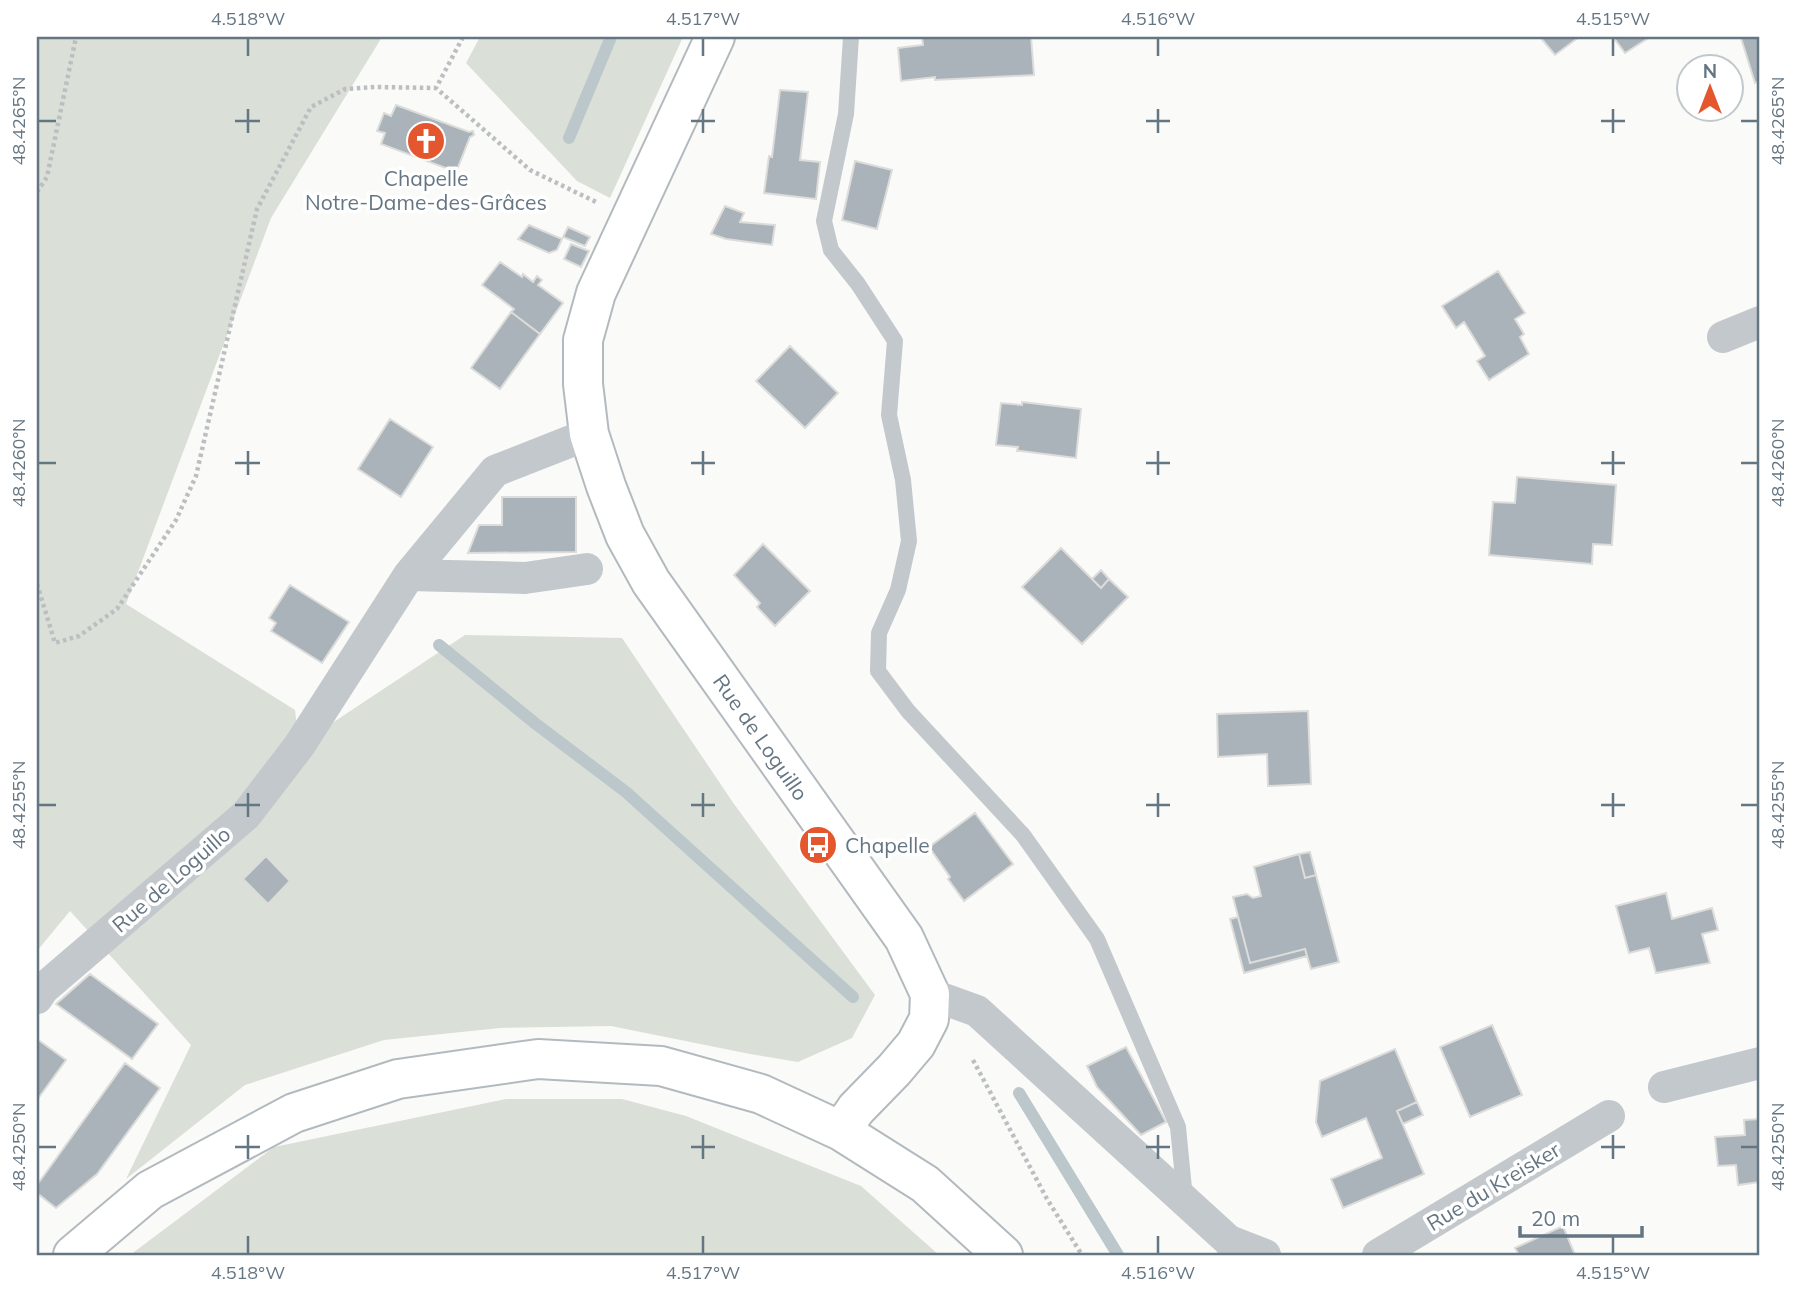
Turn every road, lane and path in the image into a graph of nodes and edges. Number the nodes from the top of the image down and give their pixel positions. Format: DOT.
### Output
graph roads {
  1 [pos="76,37"];
  2 [pos="463,37"];
  3 [pos="715,37"];
  4 [pos="851,37"];
  5 [pos="436,88"];
  6 [pos="37,192"];
  7 [pos="632,219"];
  8 [pos="1760,322"];
  9 [pos="1723,337"];
  10 [pos="589,434"];
  11 [pos="587,569"];
  12 [pos="409,575"];
  13 [pos="37,584"];
  14 [pos="930,994"];
  15 [pos="37,998"];
  16 [pos="972,1057"];
  17 [pos="1760,1063"];
  18 [pos="1664,1087"];
  19 [pos="1609,1116"];
  20 [pos="841,1131"];
  21 [pos="1185,1201"];
  22 [pos="1233,1248"];
  23 [pos="73,1255"];
  24 [pos="1003,1255"];
  25 [pos="1082,1255"];
  26 [pos="1265,1255"];
  27 [pos="1378,1255"];
  1 -- 6 [label="path"];
  2 -- 5 [label="path"];
  3 -- 7 [label="street, Rue de Loguillo"];
  4 -- 21 [label="lane"];
  5 -- 7 [label="path"];
  5 -- 13 [label="path"];
  7 -- 10 [label="street, Rue de Loguillo"];
  8 -- 9 [label="street"];
  10 -- 12 [label="street, Rue de Loguillo"];
  10 -- 14 [label="street, Rue de Loguillo"];
  11 -- 12 [label="street"];
  12 -- 15 [label="street, Rue de Loguillo"];
  14 -- 20 [label="street"];
  14 -- 21 [label="street"];
  16 -- 25 [label="path"];
  17 -- 18 [label="street"];
  19 -- 27 [label="street, Rue du Kreisker"];
  20 -- 23 [label="street"];
  20 -- 24 [label="street"];
  21 -- 22 [label="street"];
  22 -- 26 [label="street"];
}
